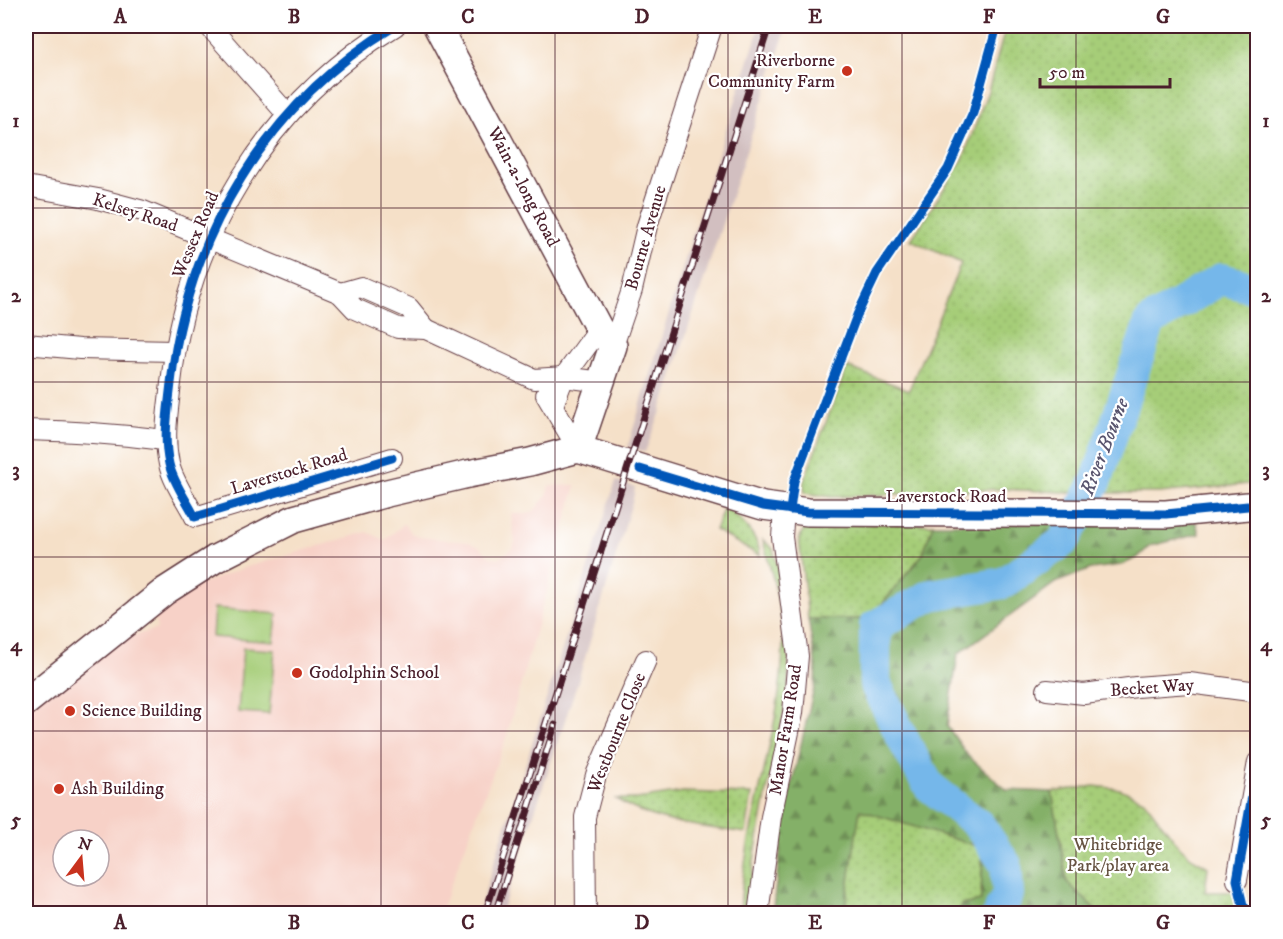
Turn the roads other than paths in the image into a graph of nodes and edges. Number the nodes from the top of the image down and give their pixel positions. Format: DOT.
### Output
graph roads {
  1 [pos="209,26"];
  2 [pos="395,26"];
  3 [pos="437,26"];
  4 [pos="712,26"];
  5 [pos="287,114"];
  6 [pos="26,186"];
  7 [pos="209,239"];
  8 [pos="606,338"];
  9 [pos="26,344"];
  10 [pos="174,351"];
  11 [pos="564,377"];
  12 [pos="534,379"];
  13 [pos="602,382"];
  14 [pos="553,405"];
  15 [pos="26,430"];
  16 [pos="165,440"];
  17 [pos="578,449"];
  18 [pos="393,458"];
  19 [pos="1257,505"];
  20 [pos="784,510"];
  21 [pos="195,517"];
  22 [pos="646,660"];
  23 [pos="1047,690"];
  24 [pos="1257,692"];
  25 [pos="26,702"];
  26 [pos="1257,762"];
  27 [pos="1238,880"];
  28 [pos="586,914"];
  29 [pos="758,914"];
  1 -- 5 [label="street"];
  2 -- 5 [label="street, Wessex Road"];
  3 -- 8 [label="street, Wain-a-long Road"];
  4 -- 8 [label="street, Bourne Avenue"];
  5 -- 7 [label="street, Wessex Road"];
  6 -- 7 [label="street, Kelsey Road"];
  7 -- 10 [label="street, Wessex Road"];
  7 -- 12 [label="street, Kelsey Road"];
  8 -- 11 [label="street"];
  8 -- 13 [label="street, Bourne Avenue"];
  9 -- 10 [label="street"];
  10 -- 16 [label="street, Wessex Road"];
  11 -- 12 [label="street, Kelsey Road"];
  11 -- 13 [label="street, Kelsey Road"];
  11 -- 14 [label="street"];
  12 -- 14 [label="street, Kelsey Road"];
  13 -- 17 [label="street, Bourne Avenue"];
  14 -- 17 [label="street, Kelsey Road"];
  15 -- 16 [label="street"];
  16 -- 21 [label="street, Wessex Road"];
  17 -- 20 [label="street, Laverstock Road"];
  17 -- 25 [label="street"];
  18 -- 21 [label="street, Laverstock Road"];
  19 -- 20 [label="street, Laverstock Road"];
  20 -- 29 [label="street, Manor Farm Road"];
  22 -- 28 [label="street, Westbourne Close"];
  23 -- 24 [label="street, Becket Way"];
  26 -- 27 [label="street"];
}
